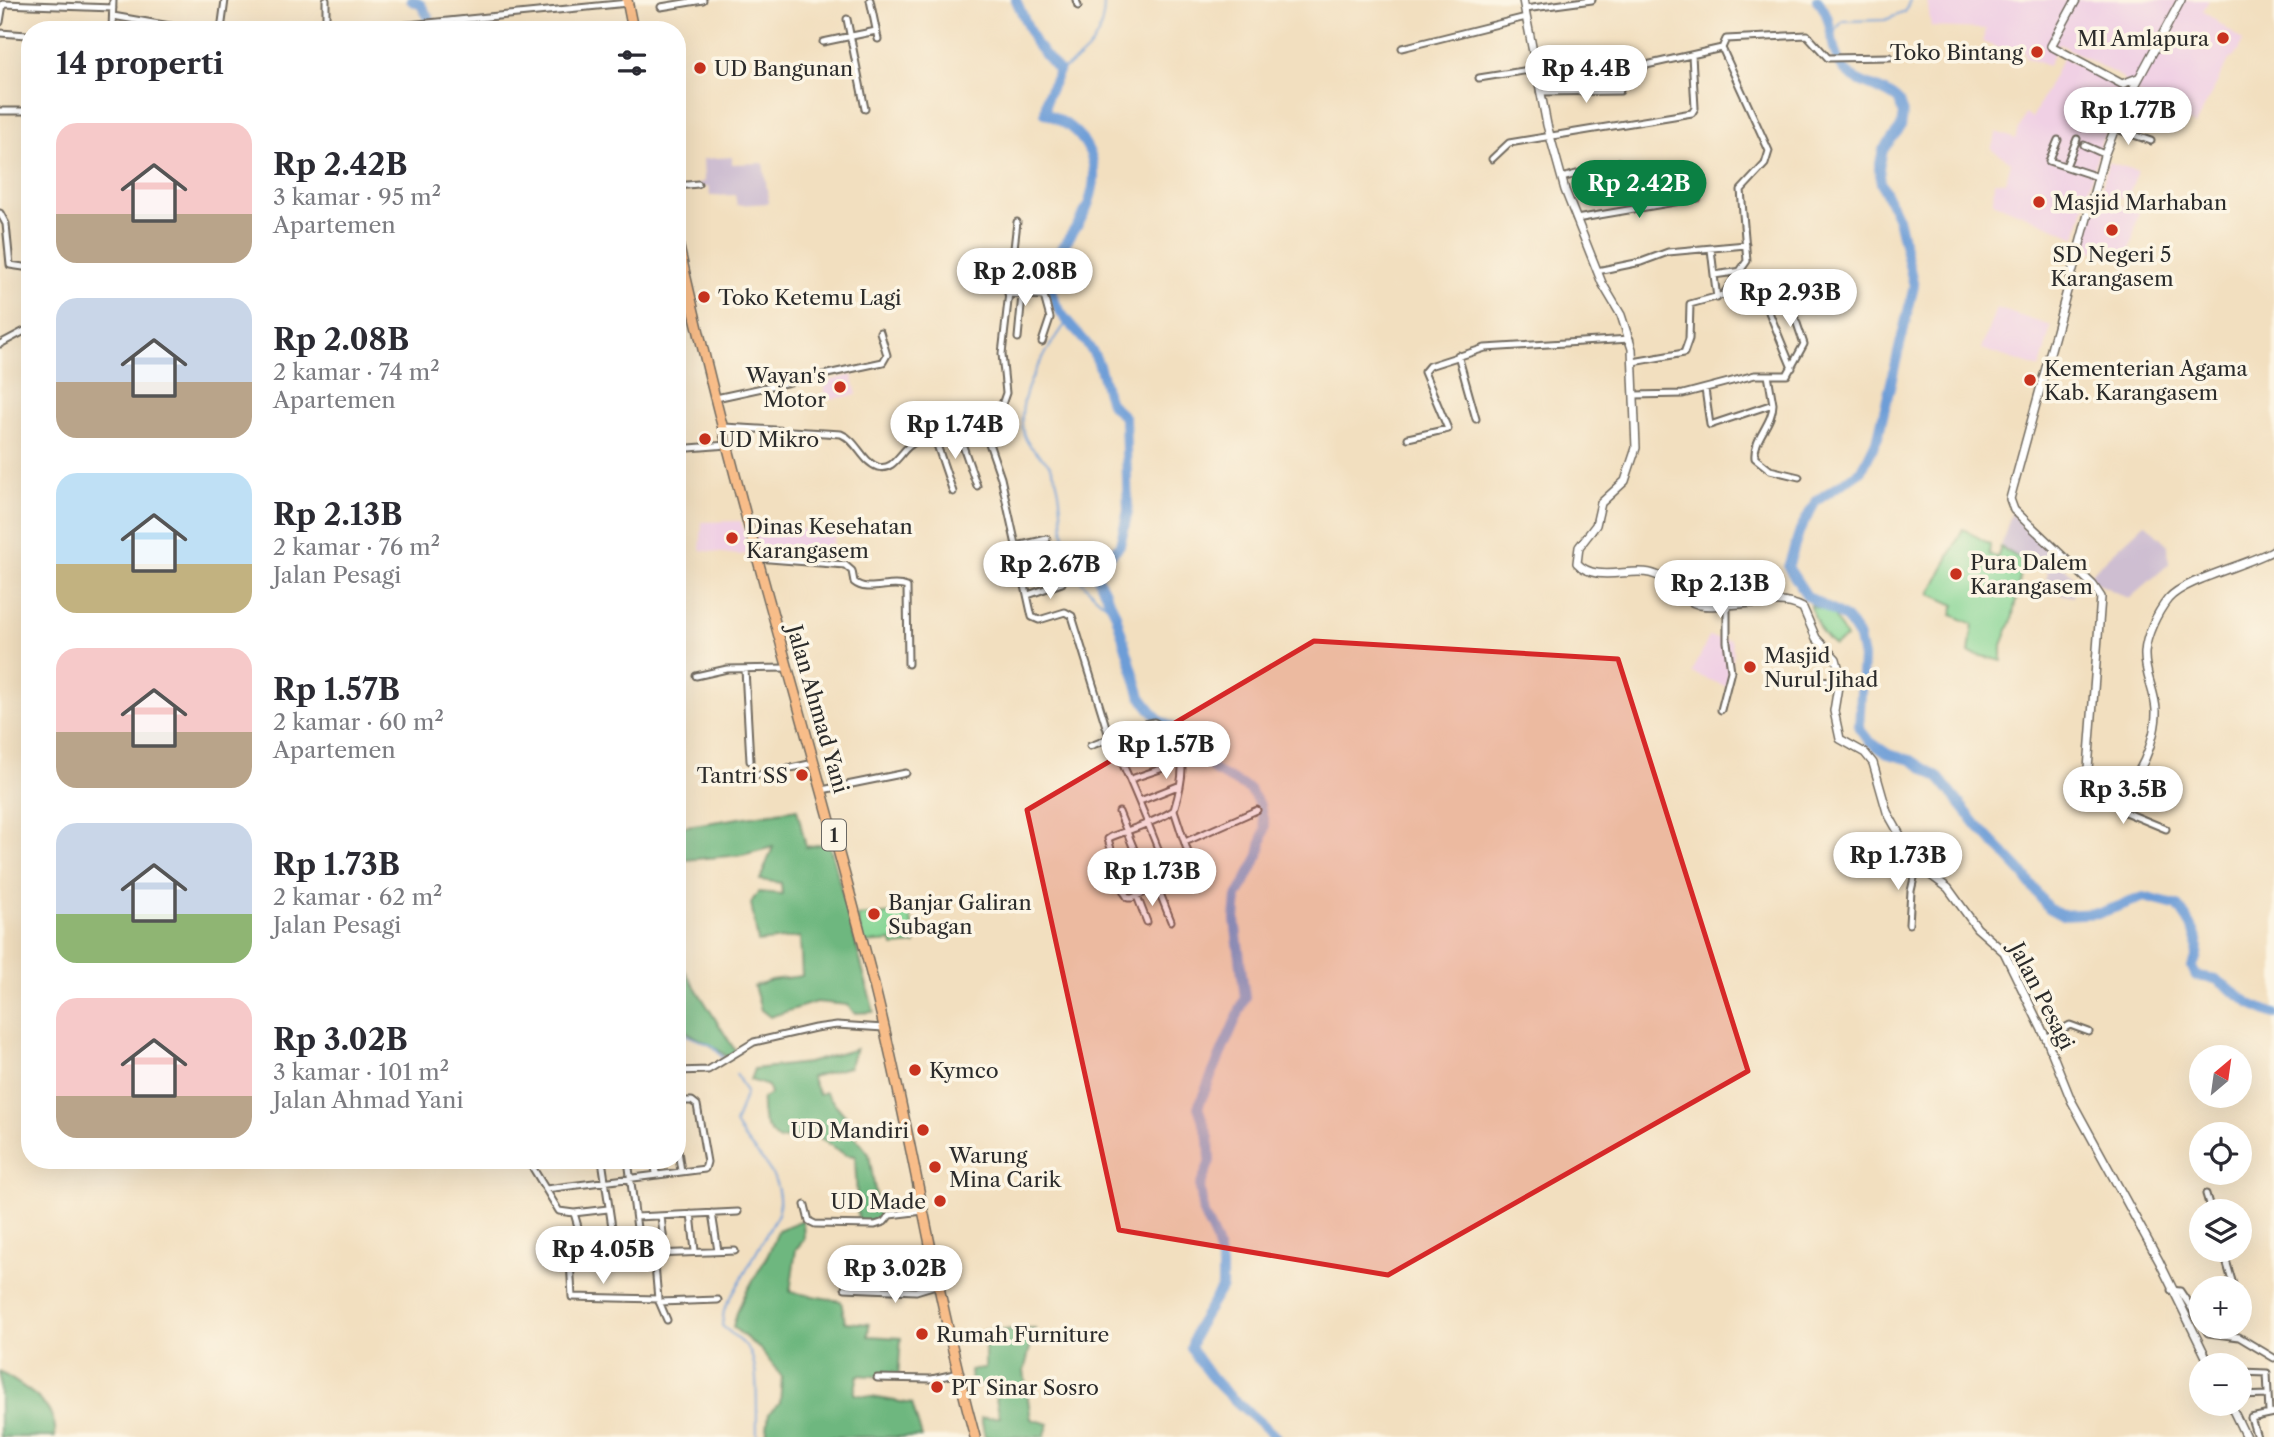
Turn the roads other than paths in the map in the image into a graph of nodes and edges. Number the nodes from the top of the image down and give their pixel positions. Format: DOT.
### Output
graph roads {
  1 [pos="113,0"];
  2 [pos="225,0"];
  3 [pos="326,0"];
  4 [pos="703,0"];
  5 [pos="870,0"];
  6 [pos="1523,0"];
  7 [pos="1592,0"];
  8 [pos="2076,0"];
  9 [pos="2181,0"];
  10 [pos="21,2"];
  11 [pos="628,2"];
  12 [pos="1,4"];
  13 [pos="113,8"];
  14 [pos="662,8"];
  15 [pos="1526,13"];
  16 [pos="113,16"];
  17 [pos="847,19"];
  18 [pos="113,21"];
  19 [pos="141,21"];
  20 [pos="222,21"];
  21 [pos="326,21"];
  22 [pos="443,21"];
  23 [pos="631,21"];
  24 [pos="0,22"];
  25 [pos="876,31"];
  26 [pos="0,33"];
  27 [pos="21,35"];
  28 [pos="852,38"];
  29 [pos="878,39"];
  30 [pos="823,42"];
  31 [pos="1402,48"];
  32 [pos="1722,48"];
  33 [pos="1692,55"];
  34 [pos="1889,57"];
  35 [pos="1618,71"];
  36 [pos="1537,74"];
  37 [pos="2139,77"];
  38 [pos="1479,78"];
  39 [pos="2122,84"];
  40 [pos="1540,92"];
  41 [pos="2130,95"];
  42 [pos="865,109"];
  43 [pos="0,111"];
  44 [pos="21,111"];
  45 [pos="2114,128"];
  46 [pos="1549,135"];
  47 [pos="2077,139"];
  48 [pos="2058,140"];
  49 [pos="2151,141"];
  50 [pos="2084,145"];
  51 [pos="2104,154"];
  52 [pos="1492,159"];
  53 [pos="1619,162"];
  54 [pos="2066,166"];
  55 [pos="2098,177"];
  56 [pos="1562,178"];
  57 [pos="698,184"];
  58 [pos="686,185"];
  59 [pos="1698,198"];
  60 [pos="0,213"];
  61 [pos="1576,219"];
  62 [pos="1017,222"];
  63 [pos="1746,245"];
  64 [pos="1711,249"];
  65 [pos="983,252"];
  66 [pos="21,267"];
  67 [pos="1597,271"];
  68 [pos="1741,271"];
  69 [pos="1714,275"];
  70 [pos="686,276"];
  71 [pos="1010,280"];
  72 [pos="1008,294"];
  73 [pos="1023,295"];
  74 [pos="1717,298"];
  75 [pos="1764,300"];
  76 [pos="1790,303"];
  77 [pos="880,332"];
  78 [pos="21,333"];
  79 [pos="1018,338"];
  80 [pos="1630,339"];
  81 [pos="1042,342"];
  82 [pos="0,344"];
  83 [pos="1458,355"];
  84 [pos="1633,362"];
  85 [pos="1792,368"];
  86 [pos="1769,376"];
  87 [pos="1705,389"];
  88 [pos="1634,395"];
  89 [pos="716,398"];
  90 [pos="1773,404"];
  91 [pos="1476,419"];
  92 [pos="982,423"];
  93 [pos="724,427"];
  94 [pos="957,429"];
  95 [pos="934,436"];
  96 [pos="1408,438"];
  97 [pos="727,445"];
  98 [pos="686,448"];
  99 [pos="1799,477"];
  100 [pos="977,486"];
  101 [pos="953,492"];
  102 [pos="1047,539"];
  103 [pos="1017,546"];
  104 [pos="2274,550"];
  105 [pos="757,558"];
  106 [pos="1055,561"];
  107 [pos="1023,571"];
  108 [pos="1062,583"];
  109 [pos="1028,595"];
  110 [pos="1727,605"];
  111 [pos="908,664"];
  112 [pos="788,668"];
  113 [pos="745,669"];
  114 [pos="696,676"];
  115 [pos="1783,679"];
  116 [pos="1839,681"];
  117 [pos="1721,710"];
  118 [pos="1176,738"];
  119 [pos="1111,740"];
  120 [pos="1090,746"];
  121 [pos="1122,760"];
  122 [pos="750,761"];
  123 [pos="815,762"];
  124 [pos="1181,762"];
  125 [pos="906,773"];
  126 [pos="1131,779"];
  127 [pos="735,780"];
  128 [pos="1178,786"];
  129 [pos="2108,789"];
  130 [pos="822,790"];
  131 [pos="1140,800"];
  132 [pos="1174,810"];
  133 [pos="1257,810"];
  134 [pos="1119,812"];
  135 [pos="1148,821"];
  136 [pos="2166,829"];
  137 [pos="1126,831"];
  138 [pos="1185,842"];
  139 [pos="1192,865"];
  140 [pos="1917,865"];
  141 [pos="1157,886"];
  142 [pos="1150,889"];
  143 [pos="1137,896"];
  144 [pos="1171,921"];
  145 [pos="1147,922"];
  146 [pos="1909,924"];
  147 [pos="884,1028"];
  148 [pos="2089,1032"];
  149 [pos="2046,1038"];
  150 [pos="686,1071"];
  151 [pos="686,1101"];
  152 [pos="534,1169"];
  153 [pos="603,1169"];
  154 [pos="630,1169"];
  155 [pos="655,1169"];
  156 [pos="681,1171"];
  157 [pos="656,1173"];
  158 [pos="631,1178"];
  159 [pos="605,1182"];
  160 [pos="546,1189"];
  161 [pos="2206,1194"];
  162 [pos="2207,1199"];
  163 [pos="805,1205"];
  164 [pos="608,1209"];
  165 [pos="923,1211"];
  166 [pos="738,1212"];
  167 [pos="574,1213"];
  168 [pos="712,1213"];
  169 [pos="691,1214"];
  170 [pos="661,1216"];
  171 [pos="636,1217"];
  172 [pos="613,1234"];
  173 [pos="637,1234"];
  174 [pos="581,1237"];
  175 [pos="695,1251"];
  176 [pos="718,1251"];
  177 [pos="735,1251"];
  178 [pos="665,1252"];
  179 [pos="654,1254"];
  180 [pos="939,1284"];
  181 [pos="845,1288"];
  182 [pos="2171,1290"];
  183 [pos="658,1300"];
  184 [pos="718,1300"];
  185 [pos="2189,1307"];
  186 [pos="667,1320"];
  187 [pos="2241,1339"];
  188 [pos="2204,1353"];
  189 [pos="2274,1359"];
  190 [pos="2252,1372"];
  191 [pos="959,1373"];
  192 [pos="877,1378"];
  193 [pos="2268,1395"];
  194 [pos="2252,1396"];
  195 [pos="2272,1413"];
  196 [pos="2236,1416"];
  197 [pos="975,1437"];
  198 [pos="2246,1437"];
  199 [pos="2257,1437"];
  1 -- 13 [label="street"];
  2 -- 20 [label="street"];
  3 -- 21 [label="street"];
  4 -- 14 [label="street"];
  5 -- 25 [label="street"];
  6 -- 15 [label="street, Jalan Pesagi"];
  7 -- 15 [label="street"];
  8 -- 39 [label="street"];
  9 -- 37 [label="street"];
  10 -- 12 [label="street"];
  10 -- 13 [label="street"];
  11 -- 22 [label="street"];
  11 -- 23 [label="highway"];
  12 -- 24 [label="street"];
  13 -- 16 [label="street"];
  15 -- 31 [label="street"];
  15 -- 36 [label="street, Jalan Pesagi"];
  16 -- 18 [label="street"];
  16 -- 19 [label="street"];
  17 -- 28 [label="street"];
  25 -- 28 [label="street"];
  25 -- 29 [label="street"];
  26 -- 27 [label="street"];
  28 -- 30 [label="street"];
  28 -- 42 [label="street"];
  32 -- 33 [label="street"];
  32 -- 34 [label="street"];
  32 -- 63 [label="street"];
  33 -- 35 [label="street"];
  33 -- 46 [label="street"];
  35 -- 36 [label="street"];
  35 -- 40 [label="street"];
  36 -- 38 [label="street"];
  36 -- 40 [label="street, Jalan Pesagi"];
  37 -- 39 [label="street"];
  37 -- 41 [label="street"];
  39 -- 41 [label="street"];
  40 -- 46 [label="street, Jalan Pesagi"];
  41 -- 45 [label="street"];
  43 -- 44 [label="street"];
  45 -- 49 [label="street"];
  45 -- 51 [label="street"];
  46 -- 52 [label="street"];
  46 -- 56 [label="street, Jalan Pesagi"];
  47 -- 54 [label="street"];
  48 -- 54 [label="street"];
  50 -- 51 [label="street"];
  51 -- 55 [label="street"];
  53 -- 56 [label="street"];
  54 -- 55 [label="street"];
  55 -- 129 [label="street"];
  56 -- 61 [label="street, Jalan Pesagi"];
  57 -- 58 [label="street"];
  59 -- 61 [label="street"];
  60 -- 66 [label="street"];
  61 -- 67 [label="street, Jalan Pesagi"];
  62 -- 71 [label="street"];
  63 -- 64 [label="street"];
  63 -- 68 [label="street"];
  64 -- 67 [label="street"];
  64 -- 69 [label="street"];
  65 -- 71 [label="street"];
  67 -- 80 [label="street, Jalan Pesagi"];
  68 -- 69 [label="street"];
  68 -- 74 [label="street"];
  69 -- 74 [label="street"];
  70 -- 89 [label="highway, Jalan Ahmad Yani / 1"];
  71 -- 72 [label="street"];
  72 -- 73 [label="street"];
  72 -- 92 [label="street"];
  73 -- 79 [label="street"];
  73 -- 81 [label="street"];
  74 -- 84 [label="street"];
  75 -- 85 [label="street"];
  76 -- 85 [label="street"];
  77 -- 89 [label="street"];
  78 -- 82 [label="street"];
  80 -- 83 [label="street"];
  80 -- 84 [label="street, Jalan Pesagi"];
  83 -- 91 [label="street"];
  83 -- 96 [label="street"];
  84 -- 88 [label="street, Jalan Pesagi"];
  85 -- 86 [label="street"];
  86 -- 87 [label="street"];
  86 -- 90 [label="street"];
  87 -- 88 [label="street"];
  87 -- 90 [label="street"];
  88 -- 110 [label="street, Jalan Pesagi"];
  89 -- 93 [label="highway, Jalan Ahmad Yani / 1"];
  90 -- 99 [label="street"];
  92 -- 94 [label="street"];
  92 -- 103 [label="street"];
  93 -- 95 [label="street"];
  93 -- 97 [label="highway, Jalan Ahmad Yani / 1"];
  94 -- 95 [label="street"];
  94 -- 100 [label="street"];
  95 -- 101 [label="street"];
  97 -- 98 [label="street"];
  97 -- 105 [label="highway, Jalan Ahmad Yani / 1"];
  102 -- 103 [label="street"];
  103 -- 107 [label="street"];
  104 -- 129 [label="street"];
  105 -- 111 [label="street"];
  105 -- 112 [label="highway, Jalan Ahmad Yani / 1"];
  106 -- 107 [label="street"];
  107 -- 109 [label="street"];
  108 -- 109 [label="street"];
  109 -- 119 [label="street"];
  110 -- 116 [label="street, Jalan Pesagi"];
  110 -- 117 [label="street"];
  112 -- 113 [label="street"];
  112 -- 123 [label="highway, Jalan Ahmad Yani / 1"];
  113 -- 114 [label="street"];
  113 -- 122 [label="street"];
  115 -- 116 [label="street"];
  116 -- 140 [label="street, Jalan Pesagi"];
  118 -- 119 [label="street"];
  118 -- 121 [label="street"];
  118 -- 124 [label="street"];
  119 -- 120 [label="street"];
  119 -- 121 [label="street"];
  121 -- 126 [label="street"];
  123 -- 127 [label="street"];
  123 -- 130 [label="highway, Jalan Ahmad Yani / 1"];
  124 -- 126 [label="street"];
  124 -- 128 [label="street"];
  125 -- 130 [label="street"];
  126 -- 131 [label="street"];
  128 -- 131 [label="street"];
  128 -- 132 [label="street"];
  129 -- 136 [label="street"];
  130 -- 147 [label="highway, Jalan Ahmad Yani / 1"];
  131 -- 135 [label="street"];
  132 -- 135 [label="street"];
  132 -- 138 [label="street"];
  133 -- 138 [label="street"];
  134 -- 137 [label="street"];
  135 -- 137 [label="street"];
  135 -- 141 [label="street"];
  137 -- 142 [label="street"];
  137 -- 143 [label="street"];
  138 -- 139 [label="street"];
  140 -- 146 [label="street"];
  140 -- 149 [label="street, Jalan Pesagi"];
  141 -- 142 [label="street"];
  141 -- 144 [label="street"];
  142 -- 143 [label="street"];
  143 -- 145 [label="street"];
  147 -- 150 [label="street"];
  147 -- 165 [label="highway, Jalan Ahmad Yani / 1"];
  148 -- 149 [label="street"];
  149 -- 182 [label="street, Jalan Pesagi"];
  151 -- 156 [label="street"];
  152 -- 160 [label="street"];
  153 -- 159 [label="street"];
  154 -- 158 [label="street"];
  155 -- 157 [label="street"];
  156 -- 157 [label="street"];
  157 -- 158 [label="street"];
  158 -- 159 [label="street"];
  158 -- 171 [label="street"];
  159 -- 160 [label="street"];
  159 -- 164 [label="street"];
  160 -- 167 [label="street"];
  161 -- 162 [label="street"];
  163 -- 165 [label="street"];
  164 -- 167 [label="street"];
  164 -- 172 [label="street"];
  165 -- 180 [label="highway, Jalan Ahmad Yani / 1"];
  166 -- 168 [label="street"];
  167 -- 174 [label="street"];
  168 -- 169 [label="street"];
  168 -- 176 [label="street"];
  169 -- 170 [label="street"];
  169 -- 175 [label="street"];
  170 -- 171 [label="street"];
  170 -- 178 [label="street"];
  171 -- 173 [label="street"];
  172 -- 173 [label="street"];
  172 -- 174 [label="street"];
  173 -- 179 [label="street"];
  174 -- 183 [label="street"];
  175 -- 176 [label="street"];
  175 -- 178 [label="street"];
  176 -- 177 [label="street"];
  178 -- 179 [label="street"];
  179 -- 183 [label="street"];
  180 -- 181 [label="street"];
  180 -- 191 [label="highway, Jalan Ahmad Yani / 1"];
  182 -- 185 [label="street"];
  182 -- 188 [label="street, Jalan Pesagi"];
  183 -- 184 [label="street"];
  183 -- 186 [label="street"];
  187 -- 189 [label="street"];
  190 -- 193 [label="street"];
  191 -- 192 [label="street"];
  191 -- 197 [label="highway, Jalan Ahmad Yani / 1"];
  193 -- 194 [label="street"];
  193 -- 195 [label="street"];
  195 -- 199 [label="street"];
  196 -- 198 [label="street"];
}
